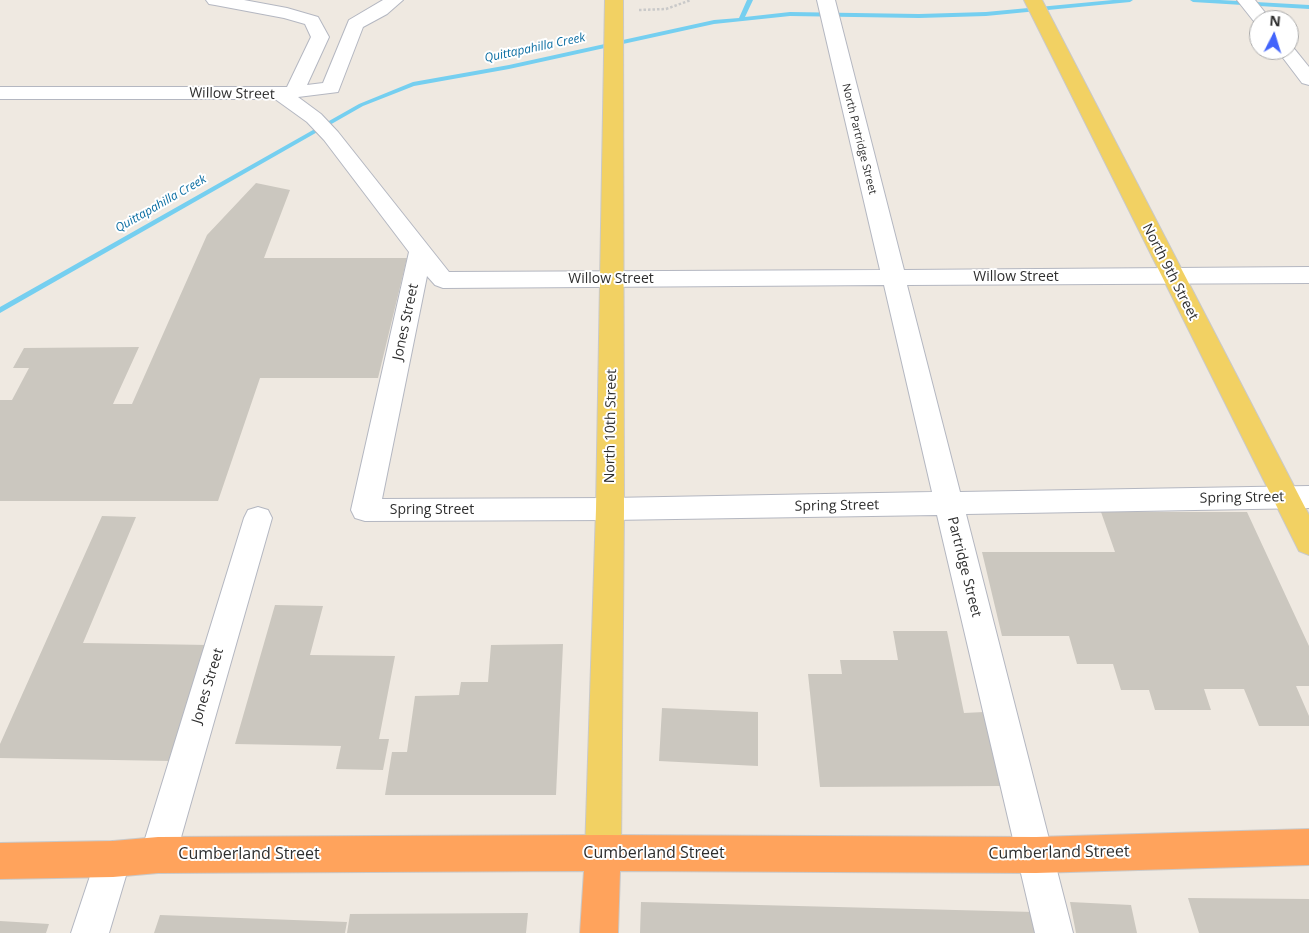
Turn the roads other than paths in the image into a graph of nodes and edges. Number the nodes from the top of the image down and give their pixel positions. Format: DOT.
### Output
graph roads {
  1 [pos="215,0"];
  2 [pos="394,0"];
  3 [pos="826,0"];
  4 [pos="279,6"];
  5 [pos="1037,8"];
  6 [pos="613,13"];
  7 [pos="1294,60"];
  8 [pos="1309,79"];
  9 [pos="287,92"];
  10 [pos="0,93"];
  11 [pos="422,251"];
  12 [pos="1309,275"];
  13 [pos="1172,276"];
  14 [pos="892,278"];
  15 [pos="612,279"];
  16 [pos="1297,497"];
  17 [pos="948,504"];
  18 [pos="610,509"];
  19 [pos="365,510"];
  20 [pos="258,518"];
  21 [pos="1309,543"];
  22 [pos="1309,847"];
  23 [pos="603,853"];
  24 [pos="158,855"];
  25 [pos="1036,855"];
  26 [pos="113,859"];
  27 [pos="0,861"];
  28 [pos="90,933"];
  29 [pos="599,933"];
  30 [pos="1054,933"];
  1 -- 4 [label="street"];
  2 -- 9 [label="street"];
  3 -- 14 [label="street, North Partridge Street"];
  4 -- 9 [label="street"];
  5 -- 13 [label="main road, North 9th Street"];
  6 -- 15 [label="main road, North 10th Street"];
  7 -- 8 [label="street"];
  9 -- 10 [label="street, Willow Street"];
  9 -- 11 [label="street, Willow Street"];
  11 -- 15 [label="street, Willow Street"];
  11 -- 19 [label="street, Jones Street"];
  12 -- 13 [label="street, Willow Street"];
  13 -- 14 [label="street, Willow Street"];
  13 -- 16 [label="main road, North 9th Street"];
  14 -- 15 [label="street, Willow Street"];
  14 -- 17 [label="street, Partridge Street"];
  15 -- 18 [label="main road, North 10th Street"];
  16 -- 17 [label="street, Spring Street"];
  16 -- 21 [label="main road, North 9th Street"];
  17 -- 18 [label="street, Spring Street"];
  17 -- 25 [label="street, Partridge Street"];
  18 -- 19 [label="street, Spring Street"];
  18 -- 23 [label="main road, North 10th Street"];
  20 -- 24 [label="street, Jones Street"];
  22 -- 25 [label="highway, Cumberland Street"];
  23 -- 24 [label="highway, Cumberland Street"];
  23 -- 25 [label="highway, Cumberland Street"];
  23 -- 29 [label="highway"];
  24 -- 26 [label="highway, Cumberland Street"];
  25 -- 30 [label="street, Partridge Street"];
  26 -- 27 [label="highway, Cumberland Street"];
  26 -- 28 [label="street"];
}
